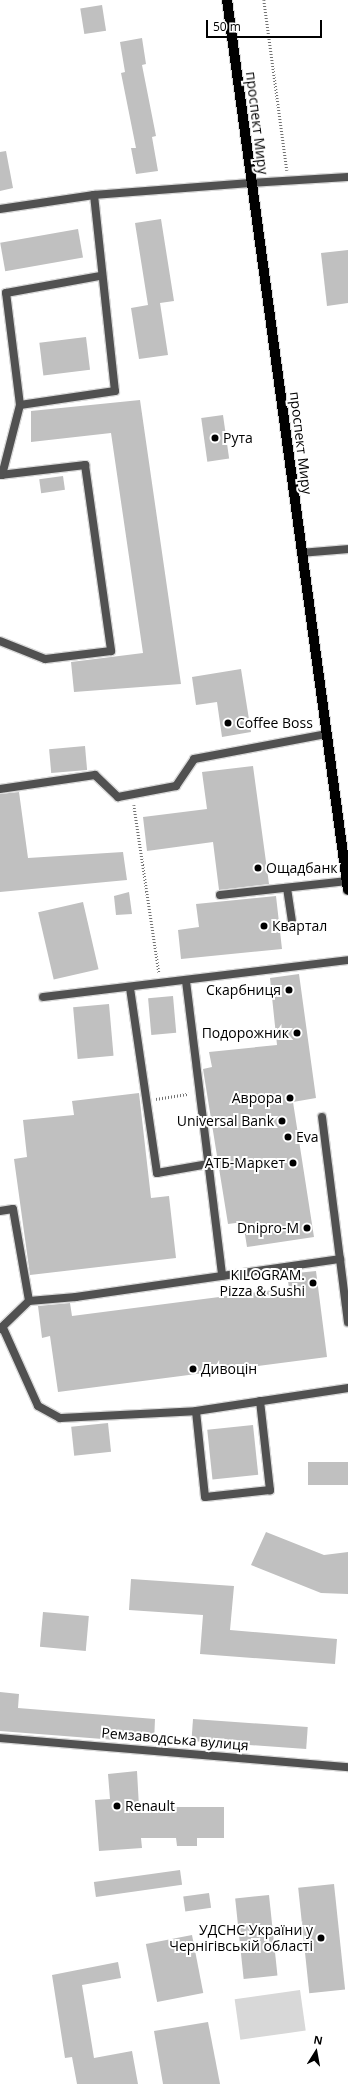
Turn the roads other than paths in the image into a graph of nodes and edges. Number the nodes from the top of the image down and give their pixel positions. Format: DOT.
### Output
graph roads {
  1 [pos="227,0"];
  2 [pos="348,176"];
  3 [pos="250,183"];
  4 [pos="94,195"];
  5 [pos="0,209"];
  6 [pos="100,276"];
  7 [pos="20,405"];
  8 [pos="1,475"];
  9 [pos="348,550"];
  10 [pos="301,553"];
  11 [pos="0,641"];
  12 [pos="326,734"];
  13 [pos="0,789"];
  14 [pos="347,886"];
  15 [pos="287,888"];
  16 [pos="220,895"];
  17 [pos="292,928"];
  18 [pos="348,960"];
  19 [pos="186,981"];
  20 [pos="130,988"];
  21 [pos="43,997"];
  22 [pos="322,1117"];
  23 [pos="208,1164"];
  24 [pos="0,1211"];
  25 [pos="340,1259"];
  26 [pos="222,1276"];
  27 [pos="345,1279"];
  28 [pos="29,1301"];
  29 [pos="348,1322"];
  30 [pos="2,1329"];
  31 [pos="348,1388"];
  32 [pos="260,1401"];
  33 [pos="196,1410"];
  34 [pos="0,1738"];
  35 [pos="348,1767"];
  1 -- 3 [label="main road, проспект Миру"];
  2 -- 3 [label="street"];
  3 -- 4 [label="street"];
  3 -- 10 [label="main road, проспект Миру"];
  4 -- 5 [label="street"];
  4 -- 6 [label="street"];
  6 -- 7 [label="street"];
  6 -- 7 [label="street"];
  7 -- 8 [label="street"];
  8 -- 11 [label="street"];
  9 -- 10 [label="street"];
  10 -- 12 [label="main road, проспект Миру"];
  12 -- 13 [label="street"];
  12 -- 14 [label="main road, проспект Миру"];
  14 -- 15 [label="street"];
  15 -- 16 [label="street"];
  15 -- 17 [label="street"];
  18 -- 19 [label="street"];
  19 -- 20 [label="street"];
  19 -- 23 [label="street"];
  20 -- 21 [label="street"];
  20 -- 23 [label="street"];
  22 -- 25 [label="street"];
  23 -- 26 [label="street"];
  24 -- 28 [label="street"];
  25 -- 26 [label="street"];
  25 -- 27 [label="street"];
  26 -- 28 [label="street"];
  27 -- 29 [label="street"];
  28 -- 30 [label="street"];
  30 -- 33 [label="street"];
  31 -- 32 [label="street"];
  32 -- 33 [label="street"];
  32 -- 33 [label="street"];
  34 -- 35 [label="street, Ремзаводська вулиця"];
}
